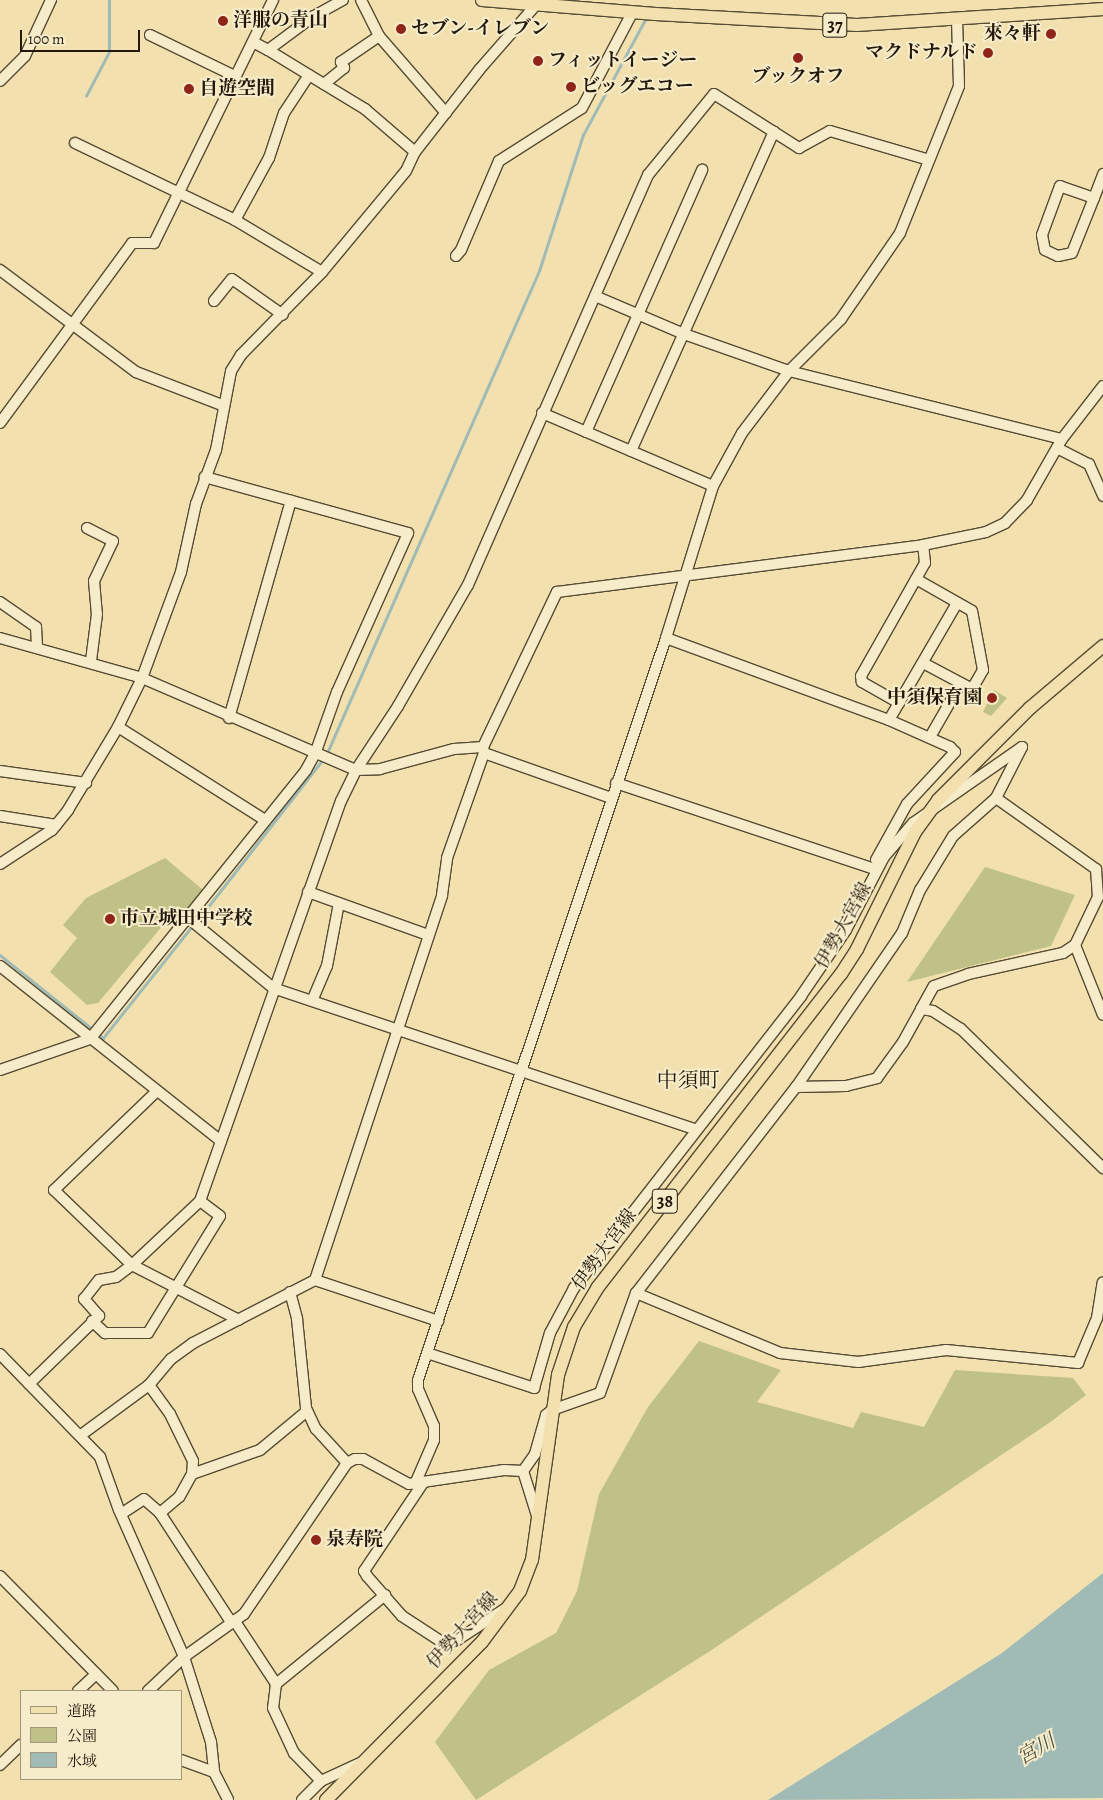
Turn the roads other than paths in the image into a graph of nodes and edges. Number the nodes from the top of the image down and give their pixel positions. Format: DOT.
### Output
graph roads {
  1 [pos="51,0"];
  2 [pos="273,0"];
  3 [pos="343,0"];
  4 [pos="361,0"];
  5 [pos="482,0"];
  6 [pos="554,3"];
  7 [pos="1103,3"];
  8 [pos="536,5"];
  9 [pos="1103,9"];
  10 [pos="635,13"];
  11 [pos="1014,13"];
  12 [pos="957,18"];
  13 [pos="150,35"];
  14 [pos="379,36"];
  15 [pos="253,42"];
  16 [pos="268,50"];
  17 [pos="309,75"];
  18 [pos="235,76"];
  19 [pos="0,81"];
  20 [pos="324,84"];
  21 [pos="446,113"];
  22 [pos="774,131"];
  23 [pos="75,143"];
  24 [pos="415,152"];
  25 [pos="929,160"];
  26 [pos="702,170"];
  27 [pos="1103,174"];
  28 [pos="179,192"];
  29 [pos="1094,198"];
  30 [pos="235,220"];
  31 [pos="456,256"];
  32 [pos="0,270"];
  33 [pos="322,272"];
  34 [pos="595,296"];
  35 [pos="214,301"];
  36 [pos="640,314"];
  37 [pos="283,316"];
  38 [pos="72,323"];
  39 [pos="684,334"];
  40 [pos="789,371"];
  41 [pos="1103,386"];
  42 [pos="222,405"];
  43 [pos="542,413"];
  44 [pos="0,423"];
  45 [pos="586,432"];
  46 [pos="1062,438"];
  47 [pos="1057,448"];
  48 [pos="631,451"];
  49 [pos="205,477"];
  50 [pos="713,486"];
  51 [pos="1103,496"];
  52 [pos="291,501"];
  53 [pos="87,528"];
  54 [pos="923,545"];
  55 [pos="684,576"];
  56 [pos="916,579"];
  57 [pos="0,602"];
  58 [pos="957,603"];
  59 [pos="0,638"];
  60 [pos="666,638"];
  61 [pos="37,646"];
  62 [pos="1103,646"];
  63 [pos="91,662"];
  64 [pos="922,663"];
  65 [pos="142,678"];
  66 [pos="960,683"];
  67 [pos="899,703"];
  68 [pos="229,718"];
  69 [pos="889,720"];
  70 [pos="118,727"];
  71 [pos="930,737"];
  72 [pos="483,750"];
  73 [pos="318,755"];
  74 [pos="356,770"];
  75 [pos="0,772"];
  76 [pos="86,783"];
  77 [pos="616,783"];
  78 [pos="611,798"];
  79 [pos="996,798"];
  80 [pos="0,816"];
  81 [pos="925,817"];
  82 [pos="265,820"];
  83 [pos="56,825"];
  84 [pos="0,864"];
  85 [pos="874,868"];
  86 [pos="308,892"];
  87 [pos="339,903"];
  88 [pos="192,922"];
  89 [pos="428,935"];
  90 [pos="1075,945"];
  91 [pos="0,966"];
  92 [pos="274,988"];
  93 [pos="312,1001"];
  94 [pos="921,1008"];
  95 [pos="1103,1015"];
  96 [pos="396,1030"];
  97 [pos="91,1038"];
  98 [pos="0,1070"];
  99 [pos="521,1071"];
  100 [pos="796,1087"];
  101 [pos="157,1091"];
  102 [pos="695,1129"];
  103 [pos="221,1141"];
  104 [pos="1103,1168"];
  105 [pos="200,1201"];
  106 [pos="132,1265"];
  107 [pos="315,1280"];
  108 [pos="1103,1282"];
  109 [pos="179,1287"];
  110 [pos="290,1292"];
  111 [pos="636,1293"];
  112 [pos="1103,1302"];
  113 [pos="1096,1318"];
  114 [pos="239,1320"];
  115 [pos="92,1321"];
  116 [pos="438,1321"];
  117 [pos="427,1353"];
  118 [pos="0,1354"];
  119 [pos="29,1384"];
  120 [pos="149,1385"];
  121 [pos="552,1410"];
  122 [pos="307,1411"];
  123 [pos="81,1435"];
  124 [pos="348,1463"];
  125 [pos="523,1471"];
  126 [pos="192,1474"];
  127 [pos="419,1483"];
  128 [pos="160,1513"];
  129 [pos="120,1514"];
  130 [pos="538,1519"];
  131 [pos="0,1576"];
  132 [pos="385,1595"];
  133 [pos="512,1604"];
  134 [pos="233,1621"];
  135 [pos="184,1657"];
  136 [pos="96,1674"];
  137 [pos="276,1684"];
  138 [pos="79,1690"];
  139 [pos="112,1690"];
  140 [pos="149,1690"];
  141 [pos="20,1746"];
  142 [pos="370,1758"];
  143 [pos="182,1760"];
  144 [pos="0,1765"];
  145 [pos="214,1772"];
  146 [pos="321,1781"];
  147 [pos="228,1800"];
  148 [pos="302,1800"];
  149 [pos="326,1800"];
  1 -- 19 [label="street"];
  2 -- 15 [label="street"];
  3 -- 16 [label="street"];
  4 -- 14 [label="street"];
  5 -- 8 [label="main road, 37"];
  6 -- 8 [label="main road, 37"];
  6 -- 10 [label="main road, 37"];
  7 -- 11 [label="main road, 37"];
  8 -- 21 [label="street"];
  9 -- 11 [label="main road, 37"];
  10 -- 12 [label="main road, 37"];
  10 -- 31 [label="street"];
  11 -- 12 [label="main road, 37"];
  12 -- 25 [label="street"];
  13 -- 18 [label="street"];
  14 -- 20 [label="street"];
  14 -- 21 [label="street"];
  15 -- 16 [label="street"];
  15 -- 18 [label="street"];
  16 -- 17 [label="street"];
  17 -- 20 [label="street"];
  17 -- 30 [label="street"];
  18 -- 28 [label="street"];
  20 -- 24 [label="street"];
  21 -- 24 [label="street"];
  22 -- 25 [label="street"];
  22 -- 34 [label="street"];
  22 -- 39 [label="street"];
  23 -- 28 [label="street"];
  24 -- 33 [label="street"];
  25 -- 40 [label="street"];
  26 -- 36 [label="street"];
  27 -- 29 [label="street"];
  28 -- 30 [label="street"];
  28 -- 38 [label="street"];
  29 -- 29 [label="street"];
  30 -- 33 [label="street"];
  32 -- 38 [label="street"];
  33 -- 37 [label="street"];
  34 -- 36 [label="street"];
  34 -- 43 [label="street"];
  35 -- 37 [label="street"];
  36 -- 39 [label="street"];
  36 -- 45 [label="street"];
  37 -- 42 [label="street"];
  38 -- 42 [label="street"];
  38 -- 44 [label="street"];
  39 -- 40 [label="street"];
  39 -- 48 [label="street"];
  40 -- 46 [label="street"];
  40 -- 50 [label="street"];
  41 -- 46 [label="street"];
  42 -- 49 [label="street"];
  43 -- 45 [label="street"];
  43 -- 74 [label="street"];
  45 -- 48 [label="street"];
  46 -- 47 [label="street"];
  47 -- 51 [label="street"];
  47 -- 54 [label="street"];
  48 -- 50 [label="street"];
  49 -- 52 [label="street"];
  49 -- 65 [label="street"];
  50 -- 55 [label="street"];
  52 -- 68 [label="street"];
  52 -- 73 [label="street"];
  53 -- 63 [label="street"];
  54 -- 55 [label="street"];
  54 -- 56 [label="street"];
  55 -- 60 [label="street"];
  55 -- 72 [label="street"];
  56 -- 58 [label="street"];
  56 -- 67 [label="street"];
  57 -- 61 [label="street"];
  58 -- 64 [label="street"];
  58 -- 66 [label="street"];
  59 -- 61 [label="street"];
  60 -- 69 [label="street"];
  60 -- 77 [label="street"];
  61 -- 63 [label="street"];
  62 -- 81 [label="main road, 伊勢大宮線 / 38"];
  63 -- 65 [label="street"];
  64 -- 66 [label="street"];
  64 -- 67 [label="street"];
  65 -- 68 [label="street"];
  65 -- 70 [label="street"];
  66 -- 71 [label="street"];
  67 -- 69 [label="street"];
  68 -- 73 [label="street"];
  69 -- 71 [label="street"];
  70 -- 76 [label="street"];
  70 -- 82 [label="street"];
  71 -- 85 [label="street"];
  72 -- 74 [label="street"];
  72 -- 78 [label="street"];
  72 -- 89 [label="street"];
  73 -- 74 [label="street"];
  73 -- 82 [label="street"];
  74 -- 86 [label="street"];
  75 -- 76 [label="street"];
  76 -- 83 [label="street"];
  77 -- 78 [label="street"];
  77 -- 85 [label="street"];
  78 -- 99 [label="street"];
  79 -- 81 [label="street"];
  79 -- 90 [label="street"];
  79 -- 100 [label="street"];
  80 -- 83 [label="street"];
  81 -- 85 [label="street"];
  81 -- 121 [label="main road, 伊勢大宮線 / 38"];
  82 -- 88 [label="street"];
  83 -- 84 [label="street"];
  85 -- 102 [label="street"];
  86 -- 87 [label="street"];
  86 -- 92 [label="street"];
  87 -- 89 [label="street"];
  87 -- 93 [label="street"];
  88 -- 92 [label="street"];
  88 -- 97 [label="street"];
  89 -- 96 [label="street"];
  90 -- 94 [label="street"];
  90 -- 95 [label="street"];
  91 -- 97 [label="street"];
  92 -- 93 [label="street"];
  92 -- 103 [label="street"];
  93 -- 96 [label="street"];
  94 -- 100 [label="street"];
  94 -- 104 [label="street"];
  96 -- 99 [label="street"];
  96 -- 107 [label="street"];
  97 -- 98 [label="street"];
  97 -- 101 [label="street"];
  99 -- 102 [label="street"];
  99 -- 116 [label="street"];
  100 -- 111 [label="street"];
  101 -- 103 [label="street"];
  101 -- 106 [label="street"];
  102 -- 117 [label="street"];
  103 -- 105 [label="street"];
  105 -- 106 [label="street"];
  105 -- 109 [label="street"];
  106 -- 109 [label="street"];
  106 -- 115 [label="street"];
  107 -- 110 [label="street"];
  107 -- 116 [label="street"];
  108 -- 113 [label="street"];
  109 -- 114 [label="street"];
  109 -- 115 [label="street"];
  110 -- 114 [label="street"];
  110 -- 122 [label="street"];
  111 -- 113 [label="street"];
  111 -- 121 [label="street"];
  112 -- 113 [label="street"];
  114 -- 120 [label="street"];
  115 -- 119 [label="street"];
  116 -- 117 [label="street"];
  117 -- 127 [label="street"];
  118 -- 119 [label="street"];
  119 -- 123 [label="street"];
  120 -- 123 [label="street"];
  120 -- 126 [label="street"];
  121 -- 125 [label="street"];
  121 -- 130 [label="main road, 伊勢大宮線 / 38"];
  122 -- 124 [label="street"];
  122 -- 126 [label="street"];
  123 -- 129 [label="street"];
  124 -- 127 [label="street"];
  124 -- 134 [label="street"];
  125 -- 127 [label="street"];
  125 -- 130 [label="street"];
  126 -- 128 [label="street"];
  127 -- 132 [label="street"];
  128 -- 129 [label="street"];
  128 -- 134 [label="street"];
  129 -- 135 [label="street"];
  130 -- 133 [label="main road, 伊勢大宮線 / 38"];
  131 -- 136 [label="street"];
  132 -- 133 [label="street"];
  132 -- 137 [label="street"];
  133 -- 142 [label="main road, 伊勢大宮線 / 38"];
  134 -- 135 [label="street"];
  134 -- 137 [label="street"];
  135 -- 140 [label="street"];
  135 -- 145 [label="street"];
  136 -- 138 [label="street"];
  136 -- 139 [label="street"];
  137 -- 146 [label="street"];
  141 -- 144 [label="street"];
  142 -- 146 [label="street"];
  142 -- 149 [label="main road, 伊勢大宮線 / 38"];
  143 -- 145 [label="street"];
  145 -- 147 [label="street"];
  146 -- 148 [label="street"];
}
